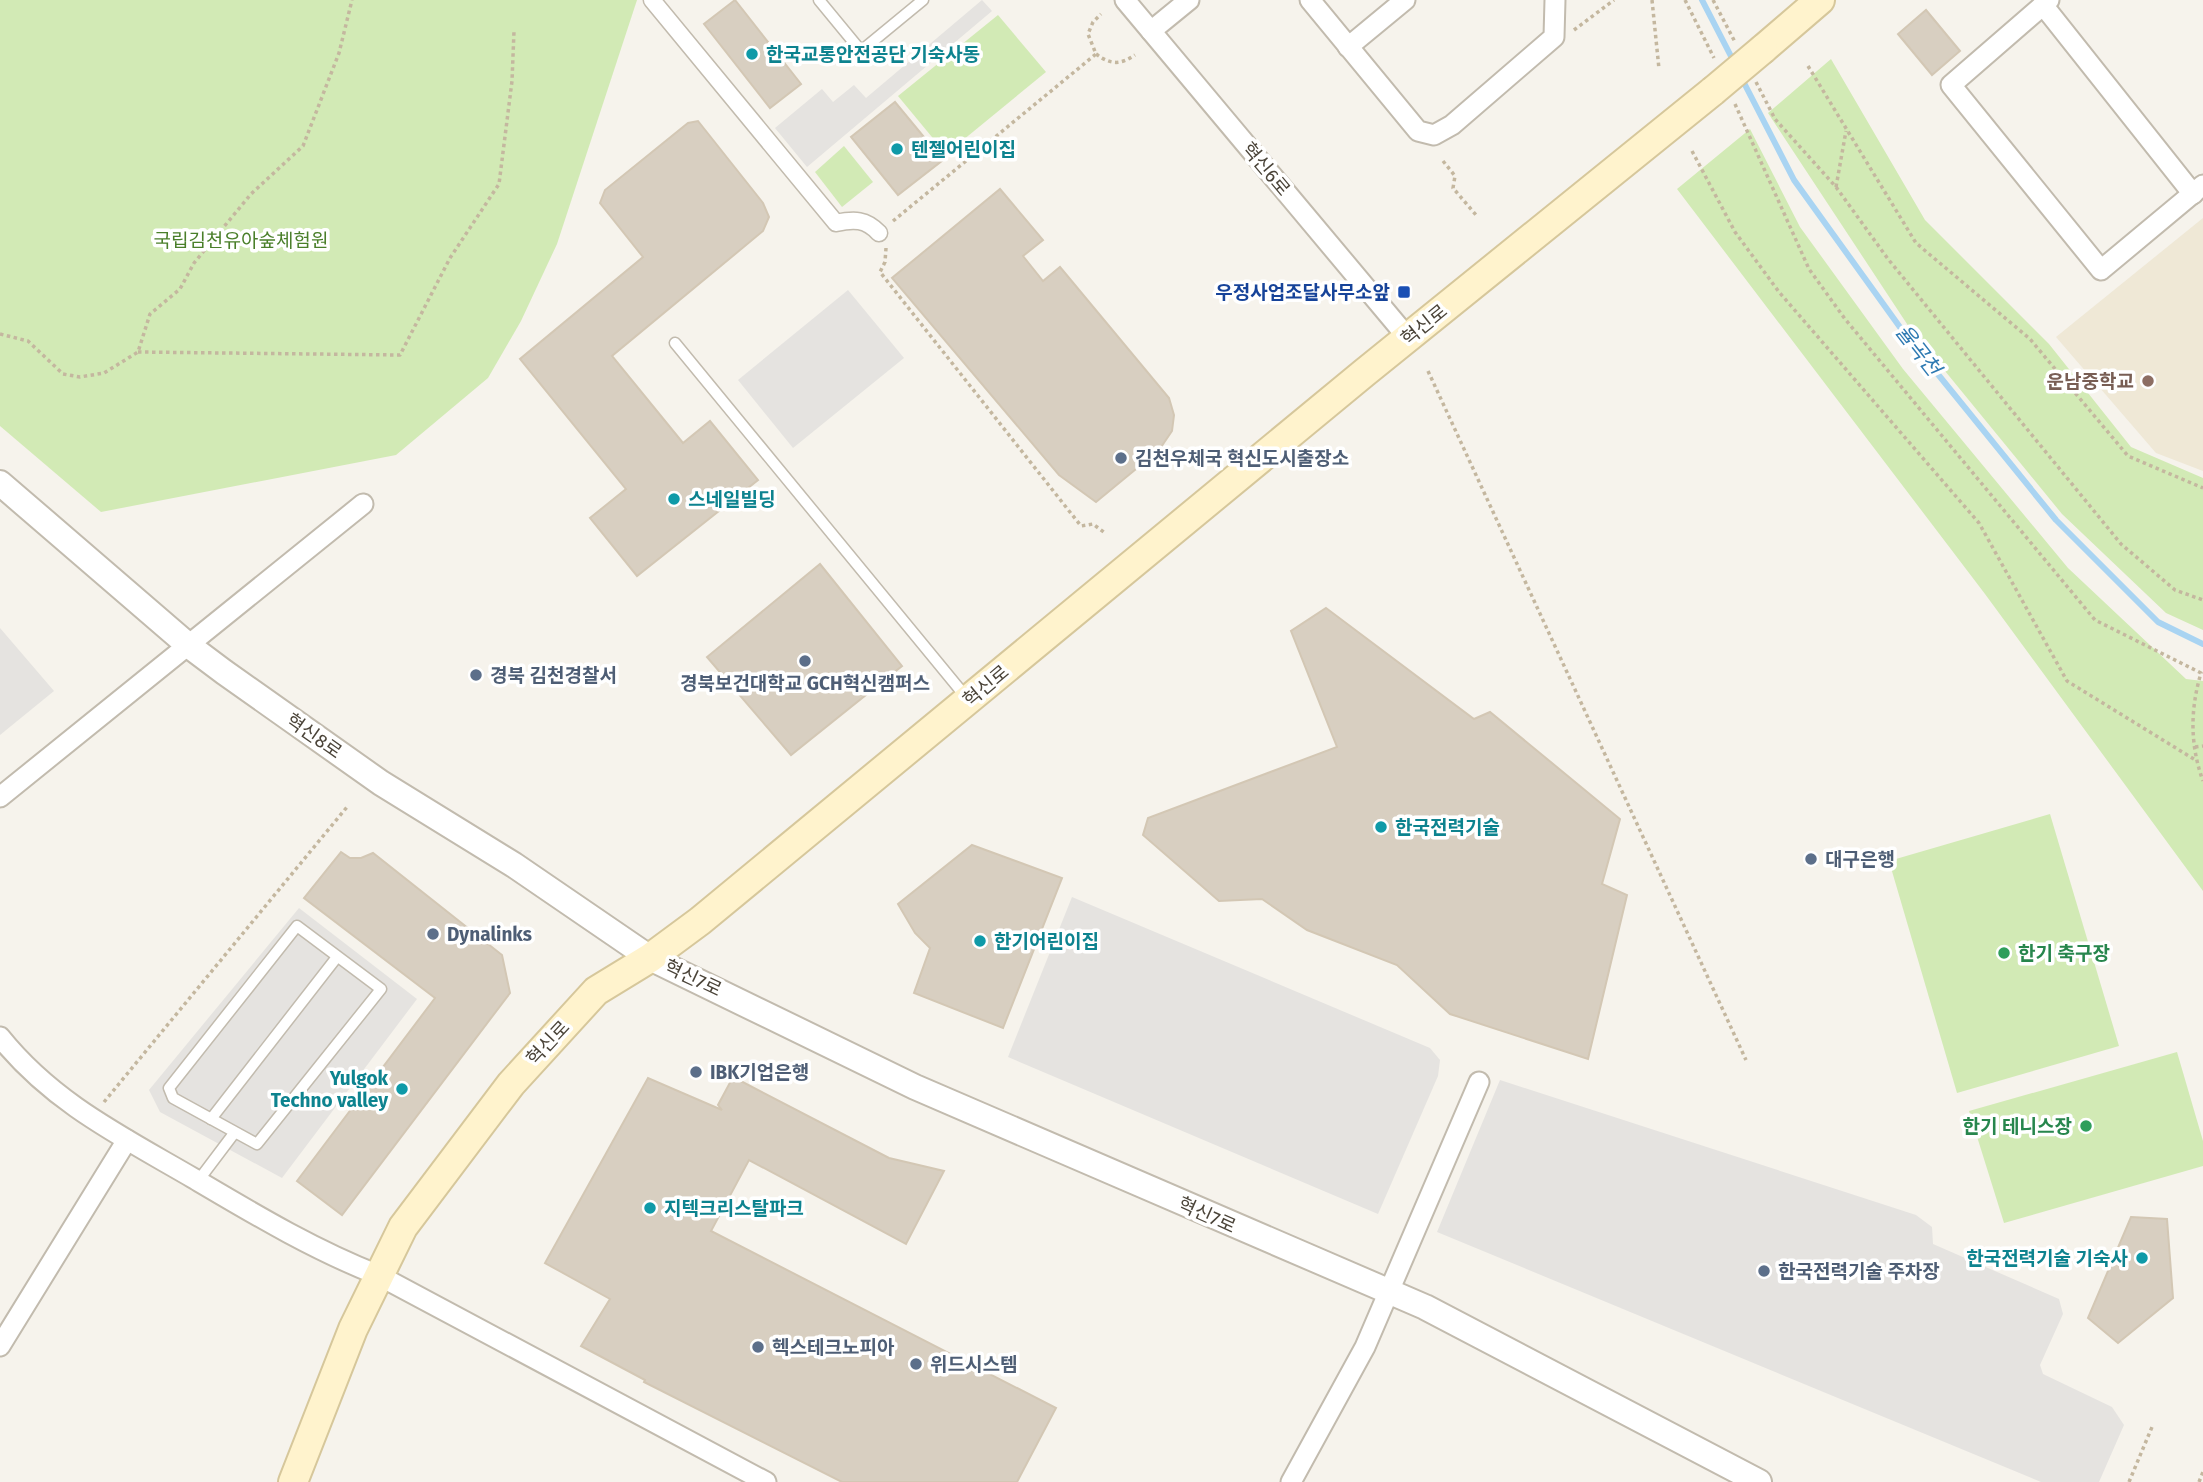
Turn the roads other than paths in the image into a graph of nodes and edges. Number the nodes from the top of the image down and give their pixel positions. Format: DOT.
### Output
graph roads {
  1 [pos="652,0"];
  2 [pos="819,0"];
  3 [pos="923,0"];
  4 [pos="1125,0"];
  5 [pos="1189,0"];
  6 [pos="1310,0"];
  7 [pos="1405,0"];
  8 [pos="1555,0"];
  9 [pos="1820,0"];
  10 [pos="2046,3"];
  11 [pos="1151,31"];
  12 [pos="1348,47"];
  13 [pos="2198,189"];
  14 [pos="879,233"];
  15 [pos="1408,338"];
  16 [pos="675,343"];
  17 [pos="0,483"];
  18 [pos="363,504"];
  19 [pos="188,645"];
  20 [pos="968,700"];
  21 [pos="0,797"];
  22 [pos="337,957"];
  23 [pos="650,958"];
  24 [pos="0,1037"];
  25 [pos="1479,1082"];
  26 [pos="211,1119"];
  27 [pos="235,1132"];
  28 [pos="127,1140"];
  29 [pos="198,1181"];
  30 [pos="378,1275"];
  31 [pos="1390,1290"];
  32 [pos="0,1346"];
  33 [pos="293,1482"];
  34 [pos="766,1482"];
  35 [pos="1291,1482"];
  36 [pos="1759,1482"];
  1 -- 14 [label="street"];
  2 -- 3 [label="lane"];
  4 -- 11 [label="street, 혁신6로"];
  5 -- 11 [label="street"];
  6 -- 12 [label="street"];
  7 -- 12 [label="street"];
  8 -- 12 [label="street"];
  9 -- 15 [label="main road, 혁신로, bridge"];
  10 -- 13 [label="street"];
  10 -- 13 [label="street"];
  11 -- 15 [label="street, 혁신6로"];
  15 -- 20 [label="main road, 혁신로"];
  16 -- 20 [label="lane"];
  17 -- 19 [label="street, 혁신8로"];
  18 -- 19 [label="street"];
  19 -- 21 [label="street"];
  19 -- 23 [label="street, 혁신8로"];
  20 -- 23 [label="main road, 혁신로"];
  22 -- 26 [label="lane"];
  22 -- 26 [label="lane"];
  22 -- 27 [label="lane"];
  23 -- 30 [label="main road, 혁신로"];
  23 -- 31 [label="street, 혁신7로"];
  24 -- 28 [label="street"];
  25 -- 31 [label="street"];
  26 -- 27 [label="lane"];
  27 -- 29 [label="lane"];
  28 -- 29 [label="street"];
  28 -- 32 [label="street"];
  29 -- 30 [label="street"];
  30 -- 33 [label="main road, 혁신로"];
  30 -- 34 [label="street"];
  31 -- 35 [label="street"];
  31 -- 36 [label="street, 혁신7로"];
}
